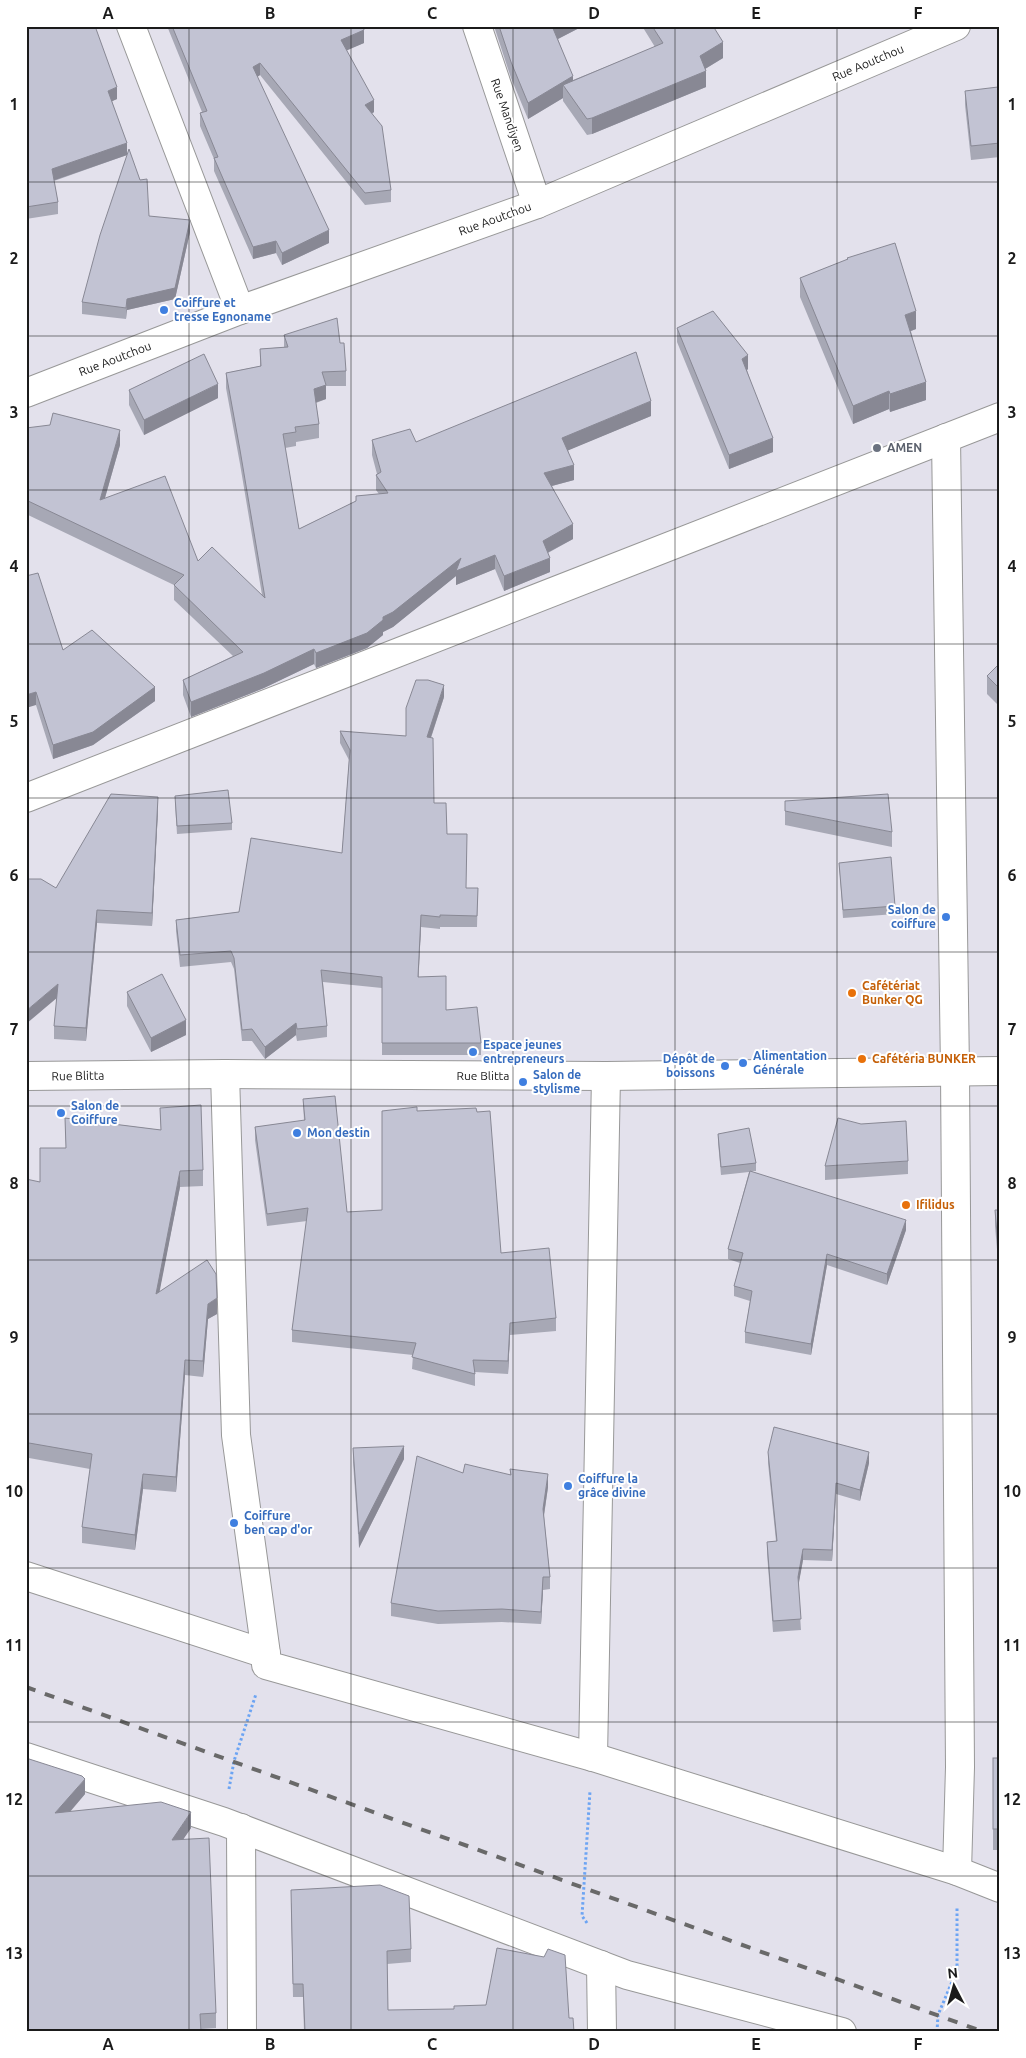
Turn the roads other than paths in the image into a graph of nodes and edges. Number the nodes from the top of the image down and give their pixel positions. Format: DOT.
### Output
graph roads {
  1 [pos="131,26"];
  2 [pos="477,26"];
  3 [pos="956,26"];
  4 [pos="537,204"];
  5 [pos="240,310"];
  6 [pos="26,393"];
  7 [pos="1000,418"];
  8 [pos="946,438"];
  9 [pos="26,798"];
  10 [pos="955,1071"];
  11 [pos="1000,1071"];
  12 [pos="225,1074"];
  13 [pos="26,1076"];
  14 [pos="606,1076"];
  15 [pos="26,1576"];
  16 [pos="266,1659"];
  17 [pos="26,1757"];
  18 [pos="592,1757"];
  19 [pos="232,1825"];
  20 [pos="957,1871"];
  21 [pos="1000,1888"];
  22 [pos="602,1965"];
  23 [pos="242,2032"];
  24 [pos="602,2032"];
  25 [pos="842,2032"];
  1 -- 5 [label="street"];
  2 -- 4 [label="street, Rue Mandiyen"];
  3 -- 4 [label="street, Rue Aoutchou"];
  4 -- 5 [label="street, Rue Aoutchou"];
  5 -- 6 [label="street, Rue Aoutchou"];
  7 -- 8 [label="street"];
  8 -- 9 [label="street"];
  8 -- 10 [label="street"];
  10 -- 11 [label="street, Rue Blitta"];
  10 -- 14 [label="street, Rue Blitta"];
  10 -- 20 [label="street"];
  12 -- 13 [label="street, Rue Blitta"];
  12 -- 14 [label="street, Rue Blitta"];
  12 -- 16 [label="street"];
  14 -- 18 [label="street"];
  15 -- 16 [label="street"];
  16 -- 18 [label="street"];
  17 -- 19 [label="street"];
  18 -- 20 [label="street"];
  19 -- 22 [label="street"];
  19 -- 23 [label="street"];
  20 -- 21 [label="street"];
  22 -- 24 [label="street"];
  22 -- 25 [label="street"];
}
